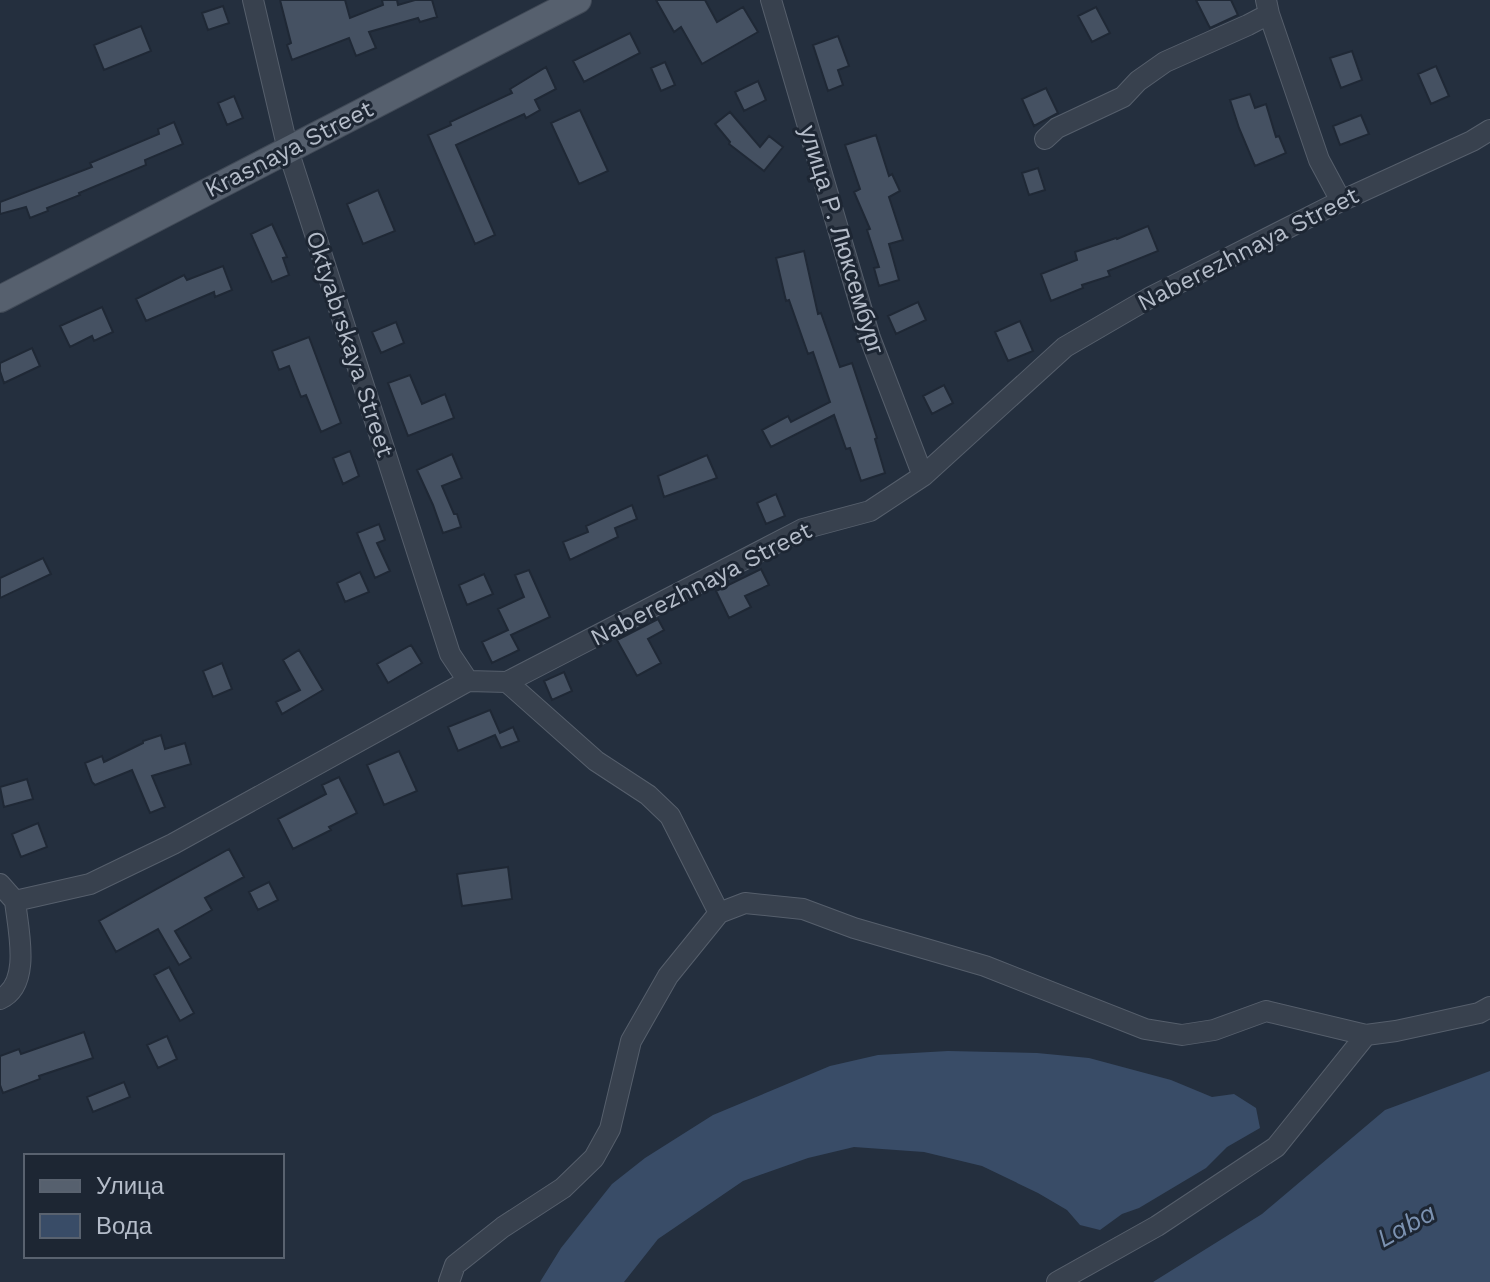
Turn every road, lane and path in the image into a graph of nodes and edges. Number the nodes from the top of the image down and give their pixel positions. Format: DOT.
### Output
graph roads {
  1 [pos="253,0"];
  2 [pos="578,0"];
  3 [pos="771,0"];
  4 [pos="1267,7"];
  5 [pos="1490,130"];
  6 [pos="1045,139"];
  7 [pos="288,150"];
  8 [pos="1341,201"];
  9 [pos="0,299"];
  10 [pos="923,476"];
  11 [pos="468,681"];
  12 [pos="507,682"];
  13 [pos="0,884"];
  14 [pos="15,901"];
  15 [pos="719,913"];
  16 [pos="0,999"];
  17 [pos="1490,1007"];
  18 [pos="1366,1035"];
  19 [pos="449,1282"];
  20 [pos="1057,1282"];
  1 -- 7 [label="street, Oktyabrskaya Street"];
  2 -- 7 [label="main road, Krasnaya Street"];
  3 -- 10 [label="street, улица Р. Люксембург"];
  4 -- 6 [label="street"];
  4 -- 8 [label="street"];
  5 -- 8 [label="street, Naberezhnaya Street"];
  7 -- 9 [label="main road, Krasnaya Street"];
  7 -- 11 [label="street, Oktyabrskaya Street"];
  8 -- 10 [label="street, Naberezhnaya Street"];
  10 -- 12 [label="street, Naberezhnaya Street"];
  11 -- 12 [label="street, Naberezhnaya Street"];
  11 -- 14 [label="street"];
  12 -- 15 [label="street"];
  13 -- 14 [label="street"];
  14 -- 16 [label="street"];
  15 -- 18 [label="street"];
  15 -- 19 [label="street"];
  17 -- 18 [label="street"];
  18 -- 20 [label="street"];
}
